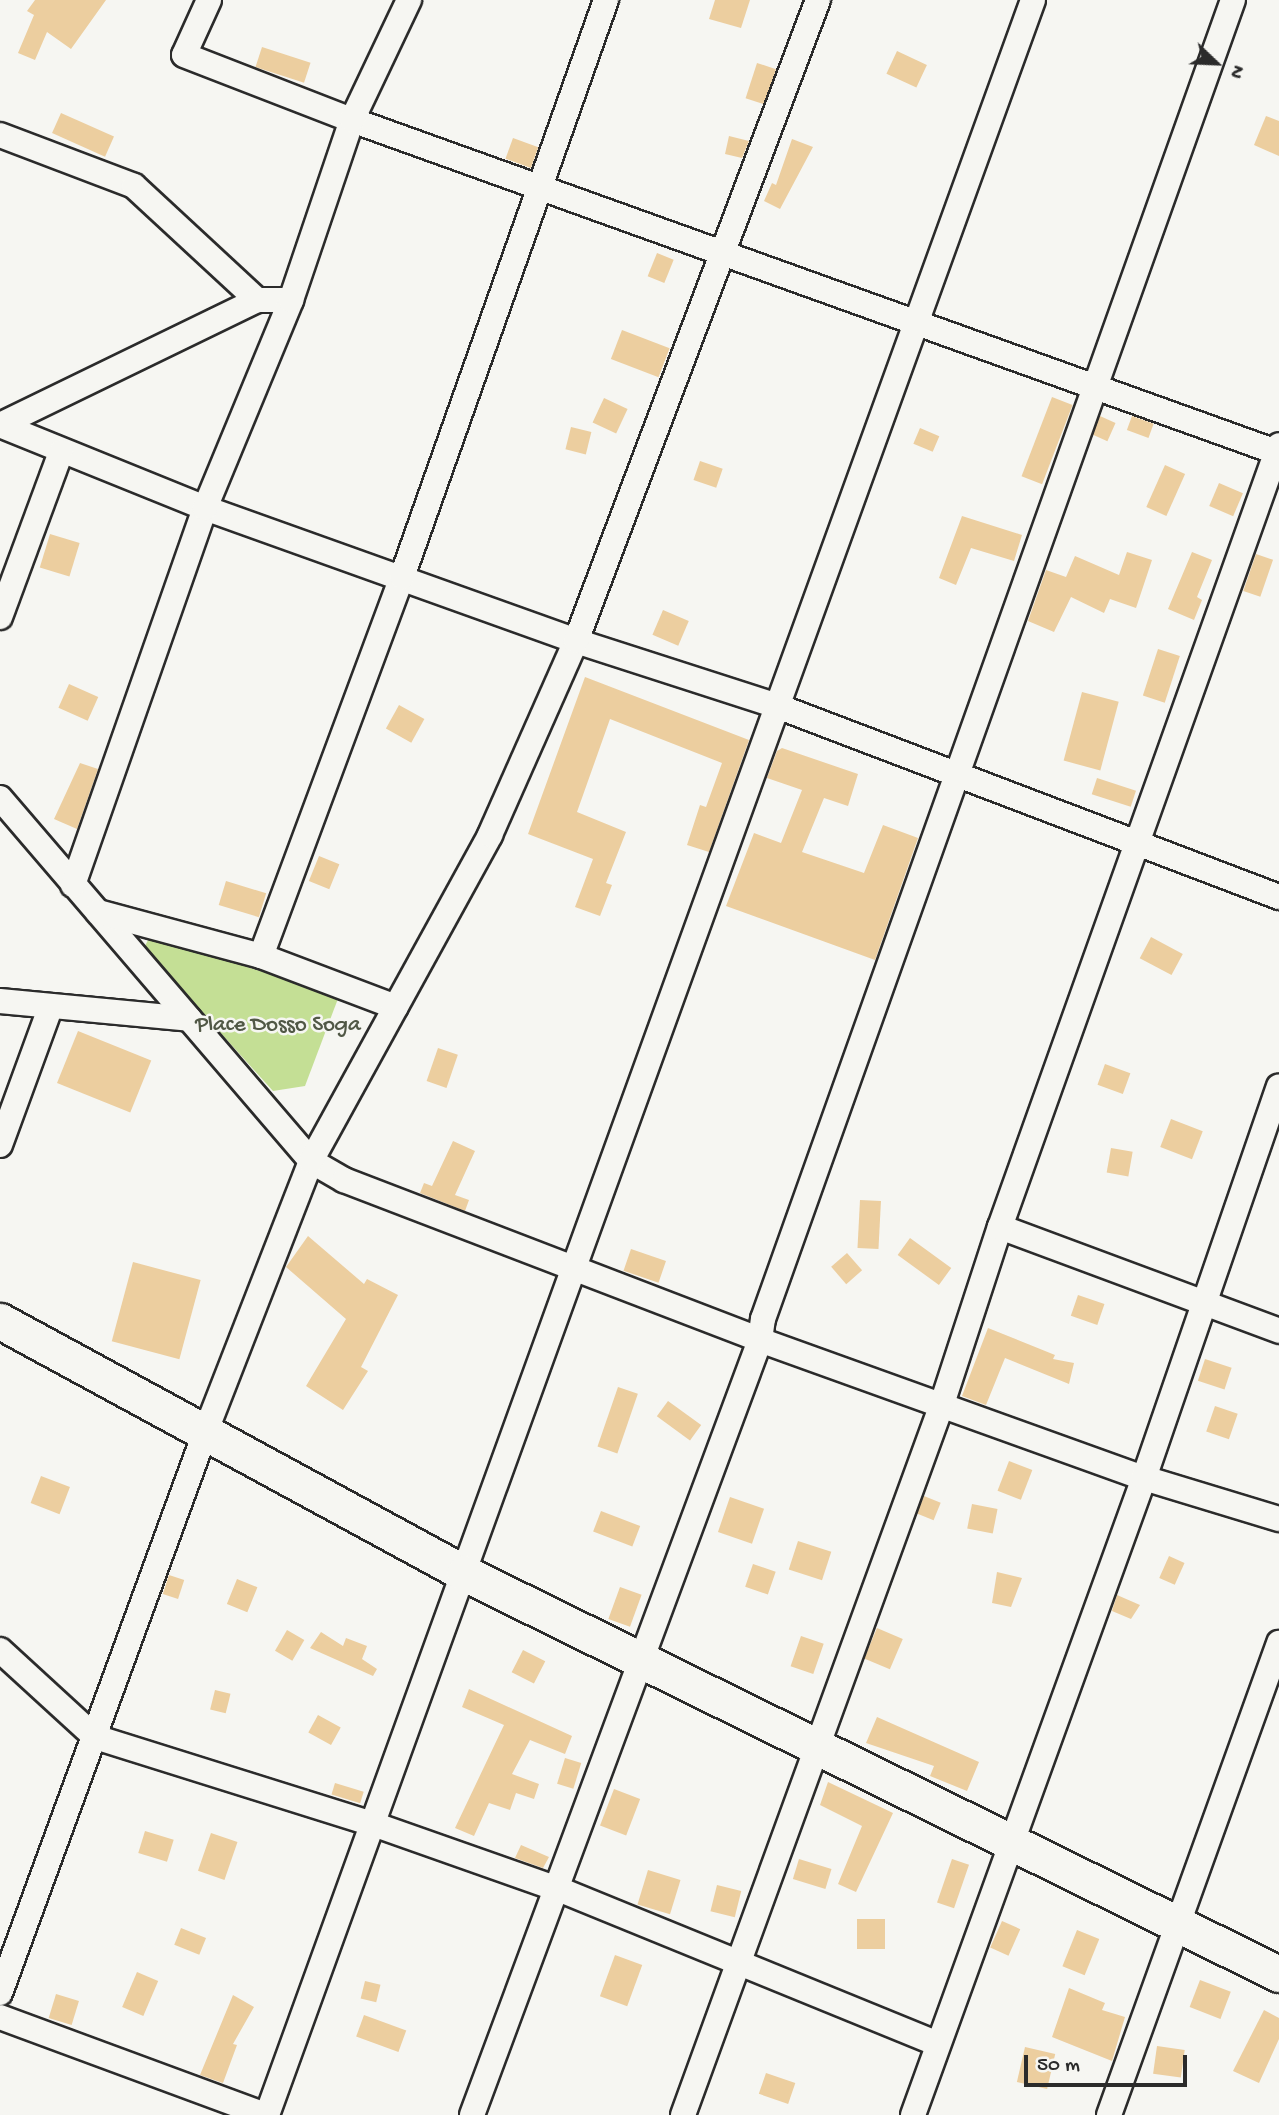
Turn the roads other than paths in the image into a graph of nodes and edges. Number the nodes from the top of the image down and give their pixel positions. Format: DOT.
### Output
graph roads {
  1 [pos="209,0"];
  2 [pos="409,0"];
  3 [pos="606,0"];
  4 [pos="818,0"];
  5 [pos="1033,0"];
  6 [pos="1233,0"];
  7 [pos="352,120"];
  8 [pos="0,135"];
  9 [pos="540,187"];
  10 [pos="726,253"];
  11 [pos="257,300"];
  12 [pos="291,300"];
  13 [pos="919,322"];
  14 [pos="1095,386"];
  15 [pos="0,425"];
  16 [pos="1278,450"];
  17 [pos="61,452"];
  18 [pos="205,508"];
  19 [pos="402,577"];
  20 [pos="0,617"];
  21 [pos="576,641"];
  22 [pos="777,706"];
  23 [pos="955,775"];
  24 [pos="0,797"];
  25 [pos="1137,840"];
  26 [pos="73,885"];
  27 [pos="1279,897"];
  28 [pos="99,912"];
  29 [pos="261,956"];
  30 [pos="0,1001"];
  31 [pos="51,1006"];
  32 [pos="396,1007"];
  33 [pos="189,1018"];
  34 [pos="1279,1087"];
  35 [pos="1273,1127"];
  36 [pos="0,1145"];
  37 [pos="311,1161"];
  38 [pos="1000,1227"];
  39 [pos="574,1269"];
  40 [pos="1202,1304"];
  41 [pos="0,1321"];
  42 [pos="1279,1331"];
  43 [pos="760,1340"];
  44 [pos="942,1404"];
  45 [pos="205,1433"];
  46 [pos="1144,1478"];
  47 [pos="1279,1519"];
  48 [pos="464,1573"];
  49 [pos="1279,1643"];
  50 [pos="0,1650"];
  51 [pos="641,1661"];
  52 [pos="94,1737"];
  53 [pos="815,1748"];
  54 [pos="373,1824"];
  55 [pos="1010,1842"];
  56 [pos="558,1889"];
  57 [pos="1178,1923"];
  58 [pos="738,1965"];
  59 [pos="1279,1974"];
  60 [pos="0,1993"];
  61 [pos="0,2017"];
  62 [pos="938,2044"];
  63 [pos="266,2115"];
  64 [pos="472,2115"];
  65 [pos="683,2115"];
  66 [pos="913,2115"];
  67 [pos="1109,2115"];
  1 -- 7 [label="street"];
  2 -- 7 [label="street"];
  3 -- 9 [label="street"];
  4 -- 10 [label="street"];
  5 -- 13 [label="street"];
  6 -- 14 [label="street"];
  7 -- 9 [label="street"];
  7 -- 12 [label="street"];
  8 -- 11 [label="street"];
  9 -- 10 [label="street"];
  9 -- 19 [label="street"];
  10 -- 13 [label="street"];
  10 -- 21 [label="street"];
  11 -- 12 [label="street"];
  11 -- 15 [label="street"];
  12 -- 18 [label="street"];
  13 -- 14 [label="street"];
  13 -- 22 [label="street"];
  14 -- 16 [label="street"];
  14 -- 23 [label="street"];
  15 -- 17 [label="street"];
  16 -- 25 [label="street"];
  17 -- 18 [label="street"];
  17 -- 20 [label="street"];
  18 -- 19 [label="street"];
  18 -- 26 [label="street"];
  19 -- 21 [label="street"];
  19 -- 29 [label="street"];
  21 -- 22 [label="street"];
  21 -- 32 [label="street"];
  22 -- 23 [label="street"];
  22 -- 39 [label="street"];
  23 -- 25 [label="street"];
  23 -- 43 [label="street"];
  24 -- 26 [label="street"];
  25 -- 27 [label="street"];
  25 -- 38 [label="street"];
  26 -- 28 [label="street"];
  28 -- 29 [label="street"];
  28 -- 33 [label="street"];
  29 -- 32 [label="street"];
  30 -- 31 [label="street"];
  31 -- 33 [label="street"];
  31 -- 36 [label="street"];
  32 -- 37 [label="street"];
  33 -- 37 [label="street"];
  34 -- 35 [label="street"];
  35 -- 40 [label="street"];
  37 -- 39 [label="street"];
  37 -- 45 [label="street"];
  38 -- 40 [label="street"];
  38 -- 44 [label="street"];
  39 -- 43 [label="street"];
  39 -- 48 [label="street"];
  40 -- 42 [label="street"];
  40 -- 46 [label="street"];
  41 -- 45 [label="street"];
  43 -- 44 [label="street"];
  43 -- 51 [label="street"];
  44 -- 46 [label="street"];
  44 -- 53 [label="street"];
  45 -- 48 [label="street"];
  45 -- 52 [label="street"];
  46 -- 47 [label="street"];
  46 -- 55 [label="street"];
  48 -- 51 [label="street"];
  48 -- 54 [label="street"];
  49 -- 57 [label="street"];
  50 -- 52 [label="street"];
  51 -- 53 [label="street"];
  51 -- 56 [label="street"];
  52 -- 54 [label="street"];
  52 -- 60 [label="street"];
  53 -- 55 [label="street"];
  53 -- 58 [label="street"];
  54 -- 56 [label="street"];
  54 -- 63 [label="street"];
  55 -- 57 [label="street"];
  55 -- 62 [label="street"];
  56 -- 58 [label="street"];
  56 -- 64 [label="street"];
  57 -- 59 [label="street"];
  57 -- 67 [label="street"];
  58 -- 62 [label="street"];
  58 -- 65 [label="street"];
  61 -- 63 [label="street"];
  62 -- 66 [label="street"];
}
